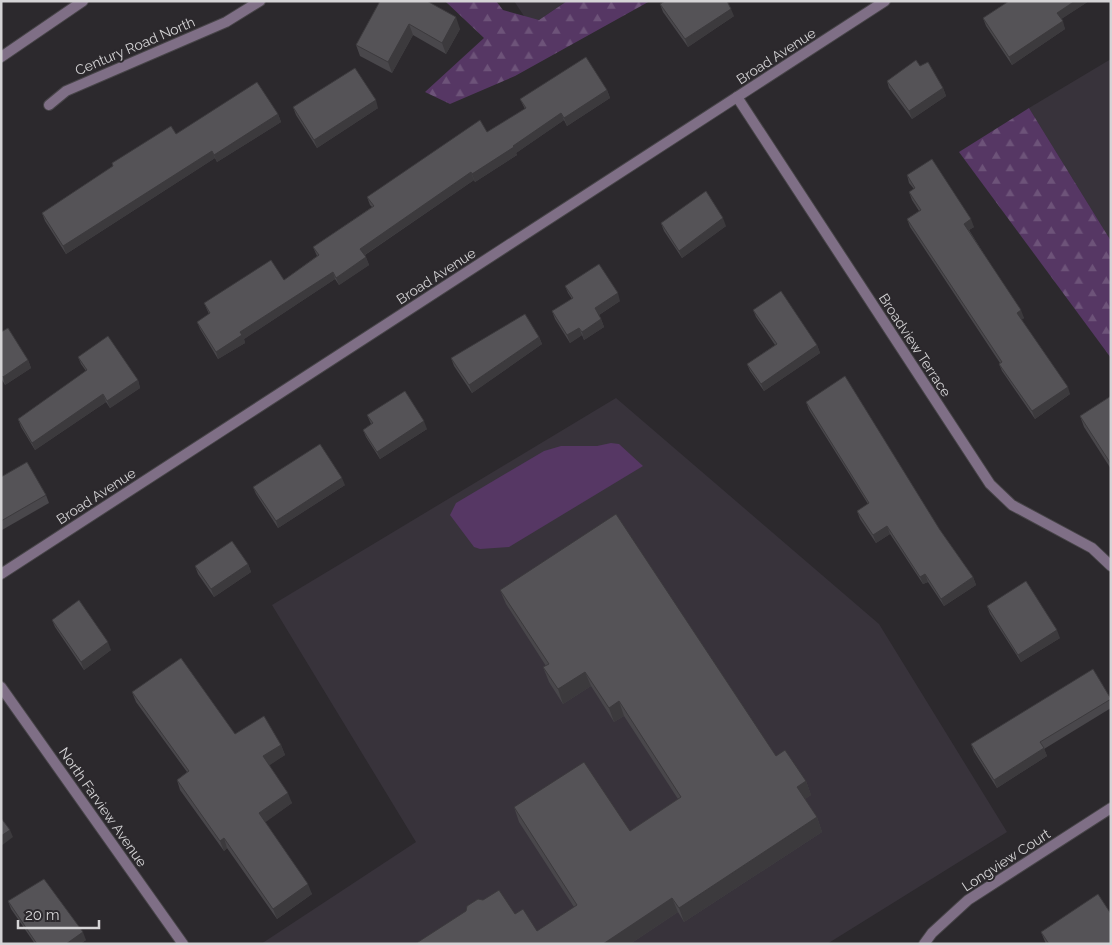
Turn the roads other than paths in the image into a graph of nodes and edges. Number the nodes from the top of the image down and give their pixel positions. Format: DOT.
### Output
graph roads {
  1 [pos="83,1"];
  2 [pos="260,1"];
  3 [pos="886,1"];
  4 [pos="1,57"];
  5 [pos="737,97"];
  6 [pos="49,105"];
  7 [pos="1111,566"];
  8 [pos="1,574"];
  9 [pos="1,687"];
  10 [pos="1111,808"];
  11 [pos="183,944"];
  12 [pos="924,944"];
  1 -- 4 [label="street"];
  2 -- 6 [label="street, Century Road North"];
  3 -- 5 [label="street, Broad Avenue"];
  5 -- 7 [label="street, Broadview Terrace"];
  5 -- 8 [label="street, Broad Avenue"];
  9 -- 11 [label="street, North Farview Avenue"];
  10 -- 12 [label="street, Longview Court"];
}
